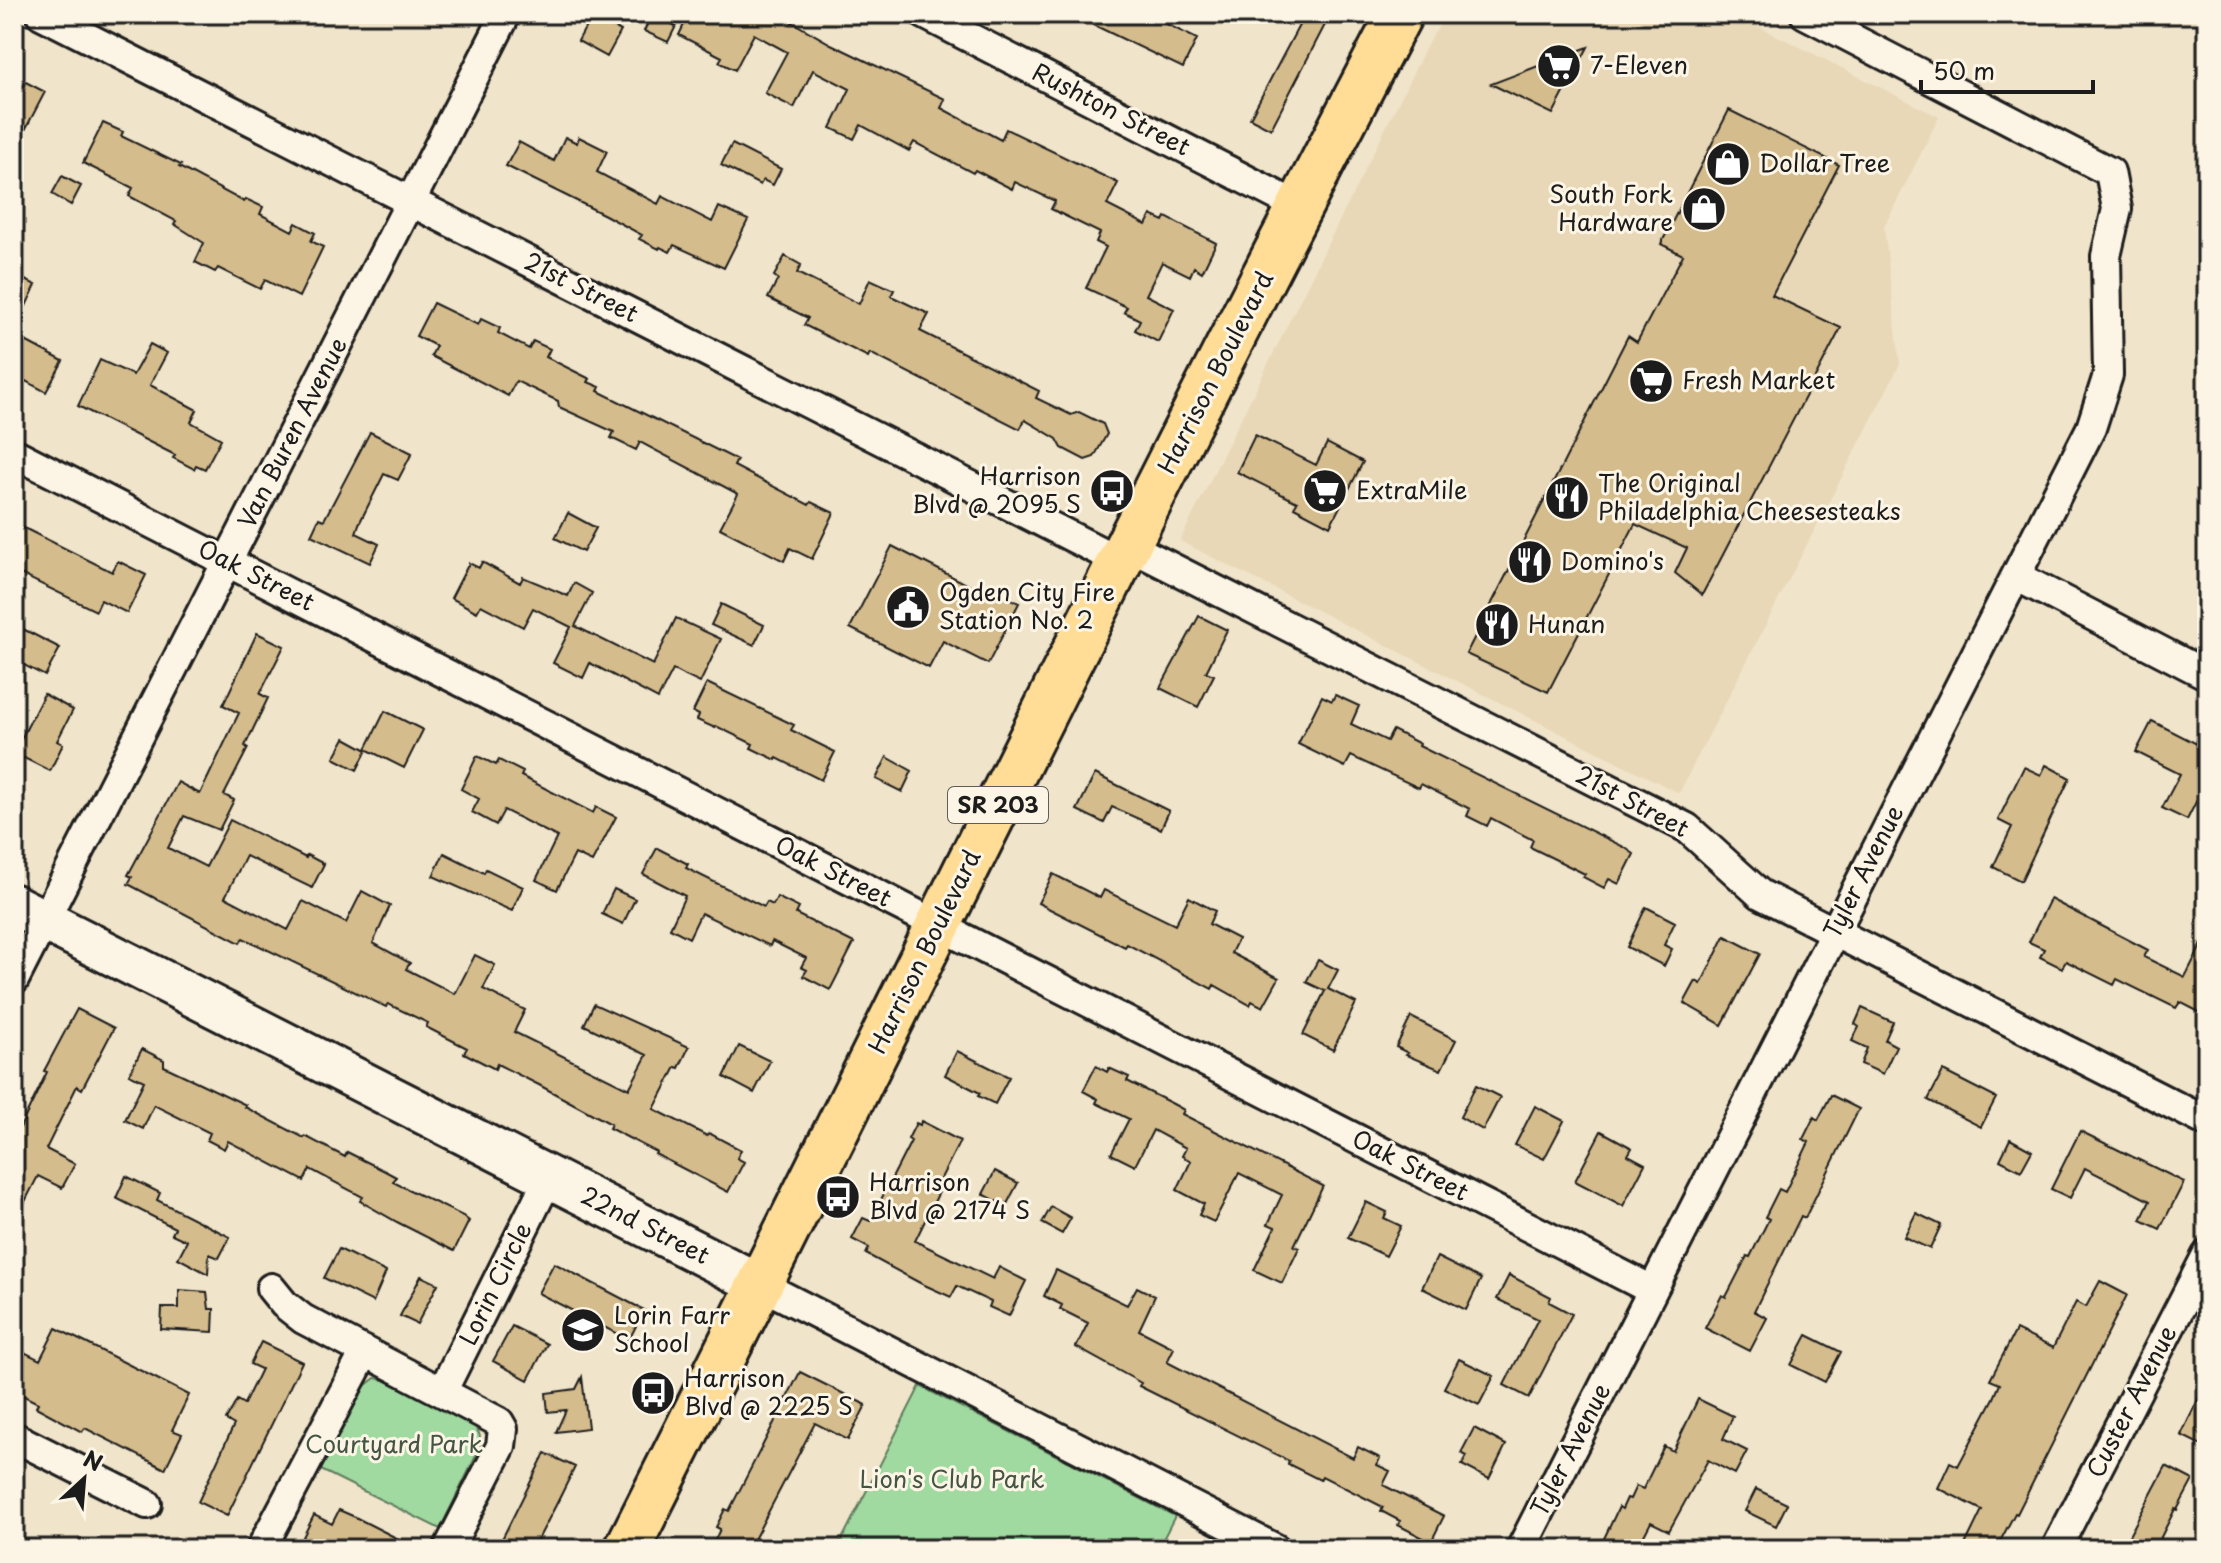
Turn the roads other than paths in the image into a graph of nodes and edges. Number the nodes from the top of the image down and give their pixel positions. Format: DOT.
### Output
graph roads {
  1 [pos="41,14"];
  2 [pos="506,14"];
  3 [pos="924,14"];
  4 [pos="1400,14"];
  5 [pos="1805,14"];
  6 [pos="410,202"];
  7 [pos="1299,207"];
  8 [pos="14,453"];
  9 [pos="1125,554"];
  10 [pos="227,560"];
  11 [pos="2016,576"];
  12 [pos="2207,675"];
  13 [pos="29,913"];
  14 [pos="937,925"];
  15 [pos="1833,931"];
  16 [pos="14,980"];
  17 [pos="2207,1122"];
  18 [pos="549,1177"];
  19 [pos="2207,1255"];
  20 [pos="761,1285"];
  21 [pos="271,1288"];
  22 [pos="1652,1290"];
  23 [pos="365,1352"];
  24 [pos="442,1392"];
  25 [pos="14,1437"];
  26 [pos="147,1504"];
  27 [pos="261,1549"];
  28 [pos="448,1549"];
  29 [pos="627,1549"];
  30 [pos="1276,1549"];
  31 [pos="1521,1549"];
  32 [pos="2056,1549"];
  1 -- 6 [label="street, 21st Street"];
  2 -- 6 [label="street, Van Buren Avenue"];
  3 -- 7 [label="street, Rushton Street"];
  4 -- 7 [label="main road, Harrison Boulevard / SR 203"];
  5 -- 11 [label="street, Tyler Avenue"];
  6 -- 9 [label="street, 21st Street"];
  6 -- 10 [label="street, Van Buren Avenue"];
  7 -- 9 [label="main road, Harrison Boulevard / SR 203"];
  8 -- 10 [label="street, Oak Street"];
  9 -- 14 [label="main road, Harrison Boulevard / SR 203"];
  9 -- 15 [label="street, 21st Street"];
  10 -- 13 [label="street, Van Buren Avenue"];
  10 -- 14 [label="street, Oak Street"];
  11 -- 12 [label="street"];
  11 -- 15 [label="street, Tyler Avenue"];
  13 -- 16 [label="street, Van Buren Avenue"];
  13 -- 18 [label="street, 22nd Street"];
  14 -- 20 [label="main road, Harrison Boulevard / SR 203"];
  14 -- 22 [label="street, Oak Street"];
  15 -- 17 [label="street, 21st Street"];
  15 -- 22 [label="street, Tyler Avenue"];
  18 -- 20 [label="street, 22nd Street"];
  18 -- 24 [label="street, Lorin Circle"];
  19 -- 32 [label="street, Custer Avenue"];
  20 -- 29 [label="main road, Harrison Boulevard / SR 203"];
  20 -- 30 [label="street, 22nd Street"];
  21 -- 23 [label="street"];
  22 -- 31 [label="street, Tyler Avenue"];
  23 -- 24 [label="street"];
  23 -- 27 [label="street"];
  24 -- 28 [label="street"];
  25 -- 26 [label="street"];
}
